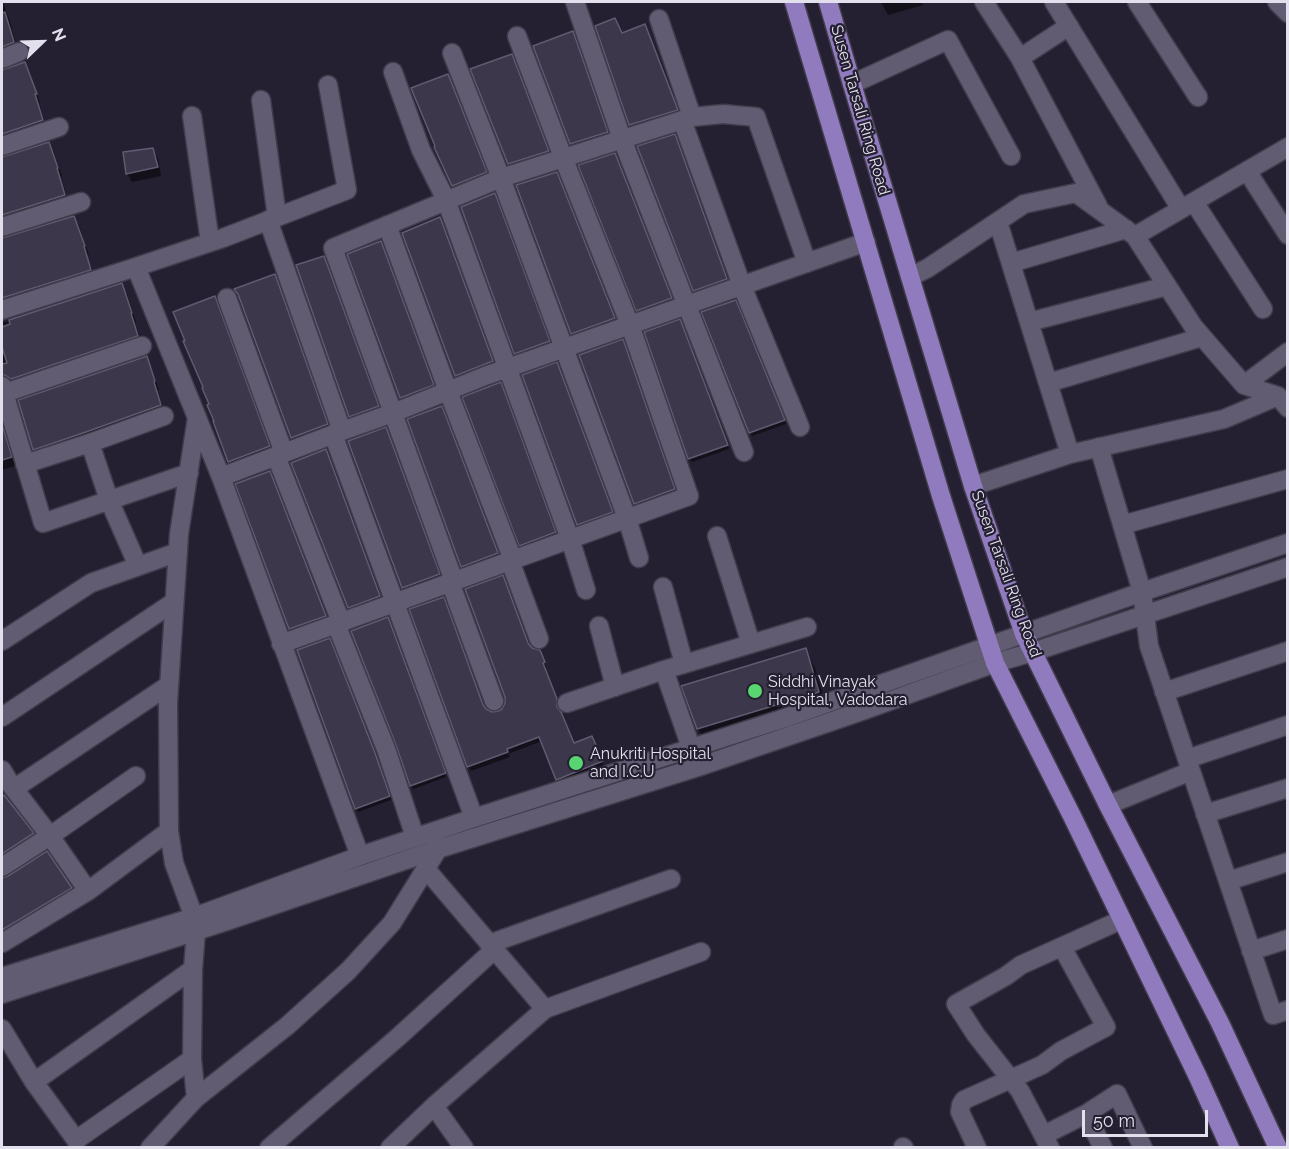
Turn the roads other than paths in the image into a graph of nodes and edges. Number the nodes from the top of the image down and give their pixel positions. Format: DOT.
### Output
graph roads {
  1 [pos="575,2"];
  2 [pos="794,2"];
  3 [pos="828,2"];
  4 [pos="984,2"];
  5 [pos="1054,2"];
  6 [pos="1137,2"];
  7 [pos="1277,2"];
  8 [pos="1287,13"];
  9 [pos="659,19"];
  10 [pos="1069,26"];
  11 [pos="517,36"];
  12 [pos="19,52"];
  13 [pos="452,53"];
  14 [pos="1020,58"];
  15 [pos="2,59"];
  16 [pos="393,72"];
  17 [pos="852,84"];
  18 [pos="328,85"];
  19 [pos="1198,97"];
  20 [pos="261,99"];
  21 [pos="192,116"];
  22 [pos="687,119"];
  23 [pos="59,127"];
  24 [pos="622,139"];
  25 [pos="2,146"];
  26 [pos="1287,147"];
  27 [pos="1011,156"];
  28 [pos="563,157"];
  29 [pos="1247,171"];
  30 [pos="501,178"];
  31 [pos="446,200"];
  32 [pos="81,202"];
  33 [pos="1188,206"];
  34 [pos="1100,210"];
  35 [pos="272,219"];
  36 [pos="998,222"];
  37 [pos="387,225"];
  38 [pos="2,227"];
  39 [pos="1131,233"];
  40 [pos="1287,235"];
  41 [pos="210,242"];
  42 [pos="866,242"];
  43 [pos="807,263"];
  44 [pos="1011,263"];
  45 [pos="136,267"];
  46 [pos="910,276"];
  47 [pos="742,286"];
  48 [pos="1167,286"];
  49 [pos="227,298"];
  50 [pos="687,305"];
  51 [pos="1263,309"];
  52 [pos="2,310"];
  53 [pos="1029,322"];
  54 [pos="630,326"];
  55 [pos="1202,337"];
  56 [pos="142,346"];
  57 [pos="564,349"];
  58 [pos="1287,352"];
  59 [pos="508,368"];
  60 [pos="1048,383"];
  61 [pos="1244,385"];
  62 [pos="448,390"];
  63 [pos="2,391"];
  64 [pos="1283,402"];
  65 [pos="393,413"];
  66 [pos="164,416"];
  67 [pos="197,417"];
  68 [pos="800,427"];
  69 [pos="337,433"];
  70 [pos="90,443"];
  71 [pos="1099,447"];
  72 [pos="744,452"];
  73 [pos="1070,454"];
  74 [pos="280,455"];
  75 [pos="25,464"];
  76 [pos="189,473"];
  77 [pos="221,477"];
  78 [pos="1287,479"];
  79 [pos="973,486"];
  80 [pos="109,500"];
  81 [pos="627,518"];
  82 [pos="1122,525"];
  83 [pos="717,536"];
  84 [pos="570,539"];
  85 [pos="1287,543"];
  86 [pos="178,552"];
  87 [pos="639,558"];
  88 [pos="511,560"];
  89 [pos="138,566"];
  90 [pos="1287,567"];
  91 [pos="452,582"];
  92 [pos="663,587"];
  93 [pos="586,590"];
  94 [pos="1142,591"];
  95 [pos="174,602"];
  96 [pos="395,602"];
  97 [pos="1146,614"];
  98 [pos="338,623"];
  99 [pos="599,626"];
  100 [pos="807,627"];
  101 [pos="1024,633"];
  102 [pos="539,639"];
  103 [pos="2,641"];
  104 [pos="281,644"];
  105 [pos="751,644"];
  106 [pos="988,646"];
  107 [pos="1287,651"];
  108 [pos="1033,652"];
  109 [pos="995,663"];
  110 [pos="684,664"];
  111 [pos="664,670"];
  112 [pos="169,685"];
  113 [pos="615,687"];
  114 [pos="1164,693"];
  115 [pos="494,701"];
  116 [pos="567,703"];
  117 [pos="2,717"];
  118 [pos="1287,725"];
  119 [pos="692,748"];
  120 [pos="1189,765"];
  121 [pos="698,767"];
  122 [pos="136,776"];
  123 [pos="7,784"];
  124 [pos="1287,788"];
  125 [pos="1108,805"];
  126 [pos="1205,814"];
  127 [pos="474,818"];
  128 [pos="442,829"];
  129 [pos="169,831"];
  130 [pos="50,836"];
  131 [pos="415,837"];
  132 [pos="438,849"];
  133 [pos="360,856"];
  134 [pos="1287,862"];
  135 [pos="2,867"];
  136 [pos="426,868"];
  137 [pos="670,879"];
  138 [pos="1228,881"];
  139 [pos="88,891"];
  140 [pos="1122,920"];
  141 [pos="195,924"];
  142 [pos="1287,939"];
  143 [pos="2,943"];
  144 [pos="492,947"];
  145 [pos="1062,947"];
  146 [pos="1251,951"];
  147 [pos="701,952"];
  148 [pos="193,969"];
  149 [pos="2,977"];
  150 [pos="2,994"];
  151 [pos="545,1009"];
  152 [pos="1287,1010"];
  153 [pos="2,1029"];
  154 [pos="192,1059"];
  155 [pos="1011,1079"];
  156 [pos="34,1082"];
  157 [pos="196,1098"];
  158 [pos="434,1106"];
  159 [pos="1086,1114"];
  160 [pos="1047,1141"];
  161 [pos="150,1148"];
  162 [pos="269,1148"];
  163 [pos="390,1148"];
  164 [pos="464,1148"];
  165 [pos="976,1148"];
  166 [pos="1103,1148"];
  167 [pos="1143,1148"];
  168 [pos="1230,1148"];
  169 [pos="1278,1148"];
  1 -- 24 [label="street"];
  2 -- 42 [label="main road, Susen Tarsali Ring Road"];
  3 -- 17 [label="main road, Susen Tarsali Ring Road"];
  4 -- 14 [label="street"];
  5 -- 10 [label="street"];
  6 -- 19 [label="street"];
  7 -- 8 [label="street"];
  9 -- 22 [label="street"];
  10 -- 14 [label="street"];
  10 -- 33 [label="street"];
  11 -- 28 [label="street"];
  12 -- 15 [label="street"];
  13 -- 30 [label="street"];
  14 -- 34 [label="street"];
  16 -- 31 [label="street"];
  17 -- 27 [label="street"];
  17 -- 46 [label="main road, Susen Tarsali Ring Road"];
  18 -- 35 [label="street"];
  20 -- 35 [label="street"];
  21 -- 41 [label="street"];
  22 -- 24 [label="street"];
  22 -- 43 [label="street"];
  22 -- 47 [label="street"];
  23 -- 25 [label="street"];
  24 -- 28 [label="street"];
  24 -- 50 [label="street"];
  26 -- 29 [label="street"];
  28 -- 30 [label="street"];
  28 -- 54 [label="street"];
  29 -- 33 [label="street"];
  29 -- 40 [label="street"];
  30 -- 31 [label="street"];
  30 -- 57 [label="street"];
  31 -- 37 [label="street"];
  31 -- 59 [label="street"];
  32 -- 38 [label="street"];
  33 -- 39 [label="street"];
  33 -- 51 [label="street"];
  34 -- 36 [label="street"];
  34 -- 39 [label="street"];
  35 -- 41 [label="street"];
  35 -- 69 [label="street"];
  36 -- 44 [label="street"];
  36 -- 46 [label="street"];
  37 -- 62 [label="street"];
  37 -- 65 [label="street"];
  39 -- 44 [label="street"];
  39 -- 48 [label="street"];
  41 -- 45 [label="street"];
  42 -- 43 [label="street"];
  42 -- 106 [label="main road, Susen Tarsali Ring Road"];
  43 -- 47 [label="street"];
  44 -- 53 [label="street"];
  45 -- 52 [label="street"];
  45 -- 67 [label="street"];
  46 -- 79 [label="main road, Susen Tarsali Ring Road"];
  47 -- 50 [label="street"];
  47 -- 68 [label="street"];
  48 -- 53 [label="street"];
  48 -- 55 [label="street"];
  49 -- 74 [label="street"];
  50 -- 54 [label="street"];
  50 -- 72 [label="street"];
  53 -- 60 [label="street"];
  54 -- 57 [label="street"];
  54 -- 81 [label="street"];
  55 -- 60 [label="street"];
  55 -- 61 [label="street"];
  56 -- 63 [label="street"];
  57 -- 59 [label="street"];
  57 -- 81 [label="street"];
  58 -- 61 [label="street"];
  59 -- 62 [label="street"];
  59 -- 84 [label="street"];
  60 -- 73 [label="street"];
  61 -- 64 [label="street"];
  62 -- 65 [label="street"];
  62 -- 88 [label="street"];
  63 -- 75 [label="street"];
  64 -- 71 [label="street"];
  65 -- 69 [label="street"];
  65 -- 91 [label="street"];
  66 -- 70 [label="street"];
  67 -- 76 [label="street"];
  67 -- 77 [label="street"];
  69 -- 74 [label="street"];
  69 -- 96 [label="street"];
  70 -- 75 [label="street"];
  70 -- 80 [label="street"];
  71 -- 73 [label="street"];
  71 -- 82 [label="street"];
  73 -- 79 [label="street"];
  74 -- 77 [label="street"];
  74 -- 98 [label="street"];
  75 -- 80 [label="street"];
  76 -- 80 [label="street"];
  76 -- 86 [label="street"];
  77 -- 104 [label="street"];
  78 -- 82 [label="street"];
  79 -- 101 [label="main road, Susen Tarsali Ring Road"];
  80 -- 89 [label="street"];
  81 -- 84 [label="street"];
  81 -- 87 [label="street"];
  82 -- 94 [label="street"];
  83 -- 105 [label="street"];
  84 -- 88 [label="street"];
  84 -- 93 [label="street"];
  85 -- 94 [label="street"];
  86 -- 89 [label="street"];
  86 -- 95 [label="street"];
  88 -- 91 [label="street"];
  88 -- 102 [label="street"];
  89 -- 103 [label="street"];
  90 -- 97 [label="street"];
  91 -- 96 [label="street"];
  91 -- 115 [label="street"];
  92 -- 110 [label="street"];
  94 -- 97 [label="street"];
  94 -- 101 [label="street"];
  95 -- 112 [label="street"];
  95 -- 117 [label="street"];
  96 -- 98 [label="street"];
  96 -- 127 [label="street"];
  97 -- 108 [label="street"];
  97 -- 114 [label="street"];
  98 -- 104 [label="street"];
  98 -- 131 [label="street"];
  99 -- 113 [label="street"];
  100 -- 105 [label="street"];
  101 -- 106 [label="street"];
  101 -- 108 [label="main road, Susen Tarsali Ring Road"];
  104 -- 133 [label="street"];
  105 -- 110 [label="street"];
  106 -- 109 [label="main road, Susen Tarsali Ring Road"];
  106 -- 119 [label="street"];
  107 -- 114 [label="street"];
  108 -- 109 [label="street"];
  108 -- 125 [label="main road, Susen Tarsali Ring Road"];
  109 -- 121 [label="street"];
  109 -- 140 [label="main road, Susen Tarsali Ring Road"];
  110 -- 111 [label="street"];
  111 -- 113 [label="street"];
  111 -- 119 [label="street"];
  112 -- 123 [label="street"];
  112 -- 129 [label="street"];
  113 -- 116 [label="street"];
  114 -- 120 [label="street"];
  118 -- 120 [label="street"];
  119 -- 121 [label="street"];
  119 -- 127 [label="street"];
  120 -- 125 [label="street"];
  120 -- 126 [label="street"];
  121 -- 132 [label="street"];
  122 -- 130 [label="street"];
  123 -- 130 [label="street"];
  124 -- 126 [label="street"];
  125 -- 169 [label="main road, Susen Tarsali Ring Road"];
  126 -- 138 [label="street"];
  127 -- 128 [label="street"];
  128 -- 131 [label="street"];
  128 -- 132 [label="street"];
  129 -- 139 [label="street"];
  129 -- 141 [label="street"];
  130 -- 135 [label="street"];
  130 -- 139 [label="street"];
  131 -- 133 [label="street"];
  132 -- 136 [label="street"];
  132 -- 141 [label="street"];
  133 -- 141 [label="street"];
  134 -- 138 [label="street"];
  136 -- 144 [label="street"];
  136 -- 157 [label="street"];
  137 -- 144 [label="street"];
  138 -- 146 [label="street"];
  139 -- 143 [label="street"];
  140 -- 145 [label="street"];
  140 -- 168 [label="main road, Susen Tarsali Ring Road"];
  141 -- 148 [label="street"];
  141 -- 149 [label="street"];
  141 -- 150 [label="street"];
  142 -- 146 [label="street"];
  144 -- 151 [label="street"];
  144 -- 162 [label="street"];
  145 -- 155 [label="street"];
  145 -- 155 [label="street"];
  146 -- 152 [label="street"];
  147 -- 151 [label="street"];
  148 -- 154 [label="street"];
  148 -- 156 [label="street"];
  151 -- 158 [label="street"];
  153 -- 156 [label="street"];
  154 -- 156 [label="street"];
  154 -- 157 [label="street"];
  155 -- 160 [label="street"];
  155 -- 165 [label="street"];
  157 -- 161 [label="street"];
  158 -- 163 [label="street"];
  158 -- 164 [label="street"];
  159 -- 160 [label="street"];
  159 -- 166 [label="street"];
  159 -- 167 [label="street"];
}
